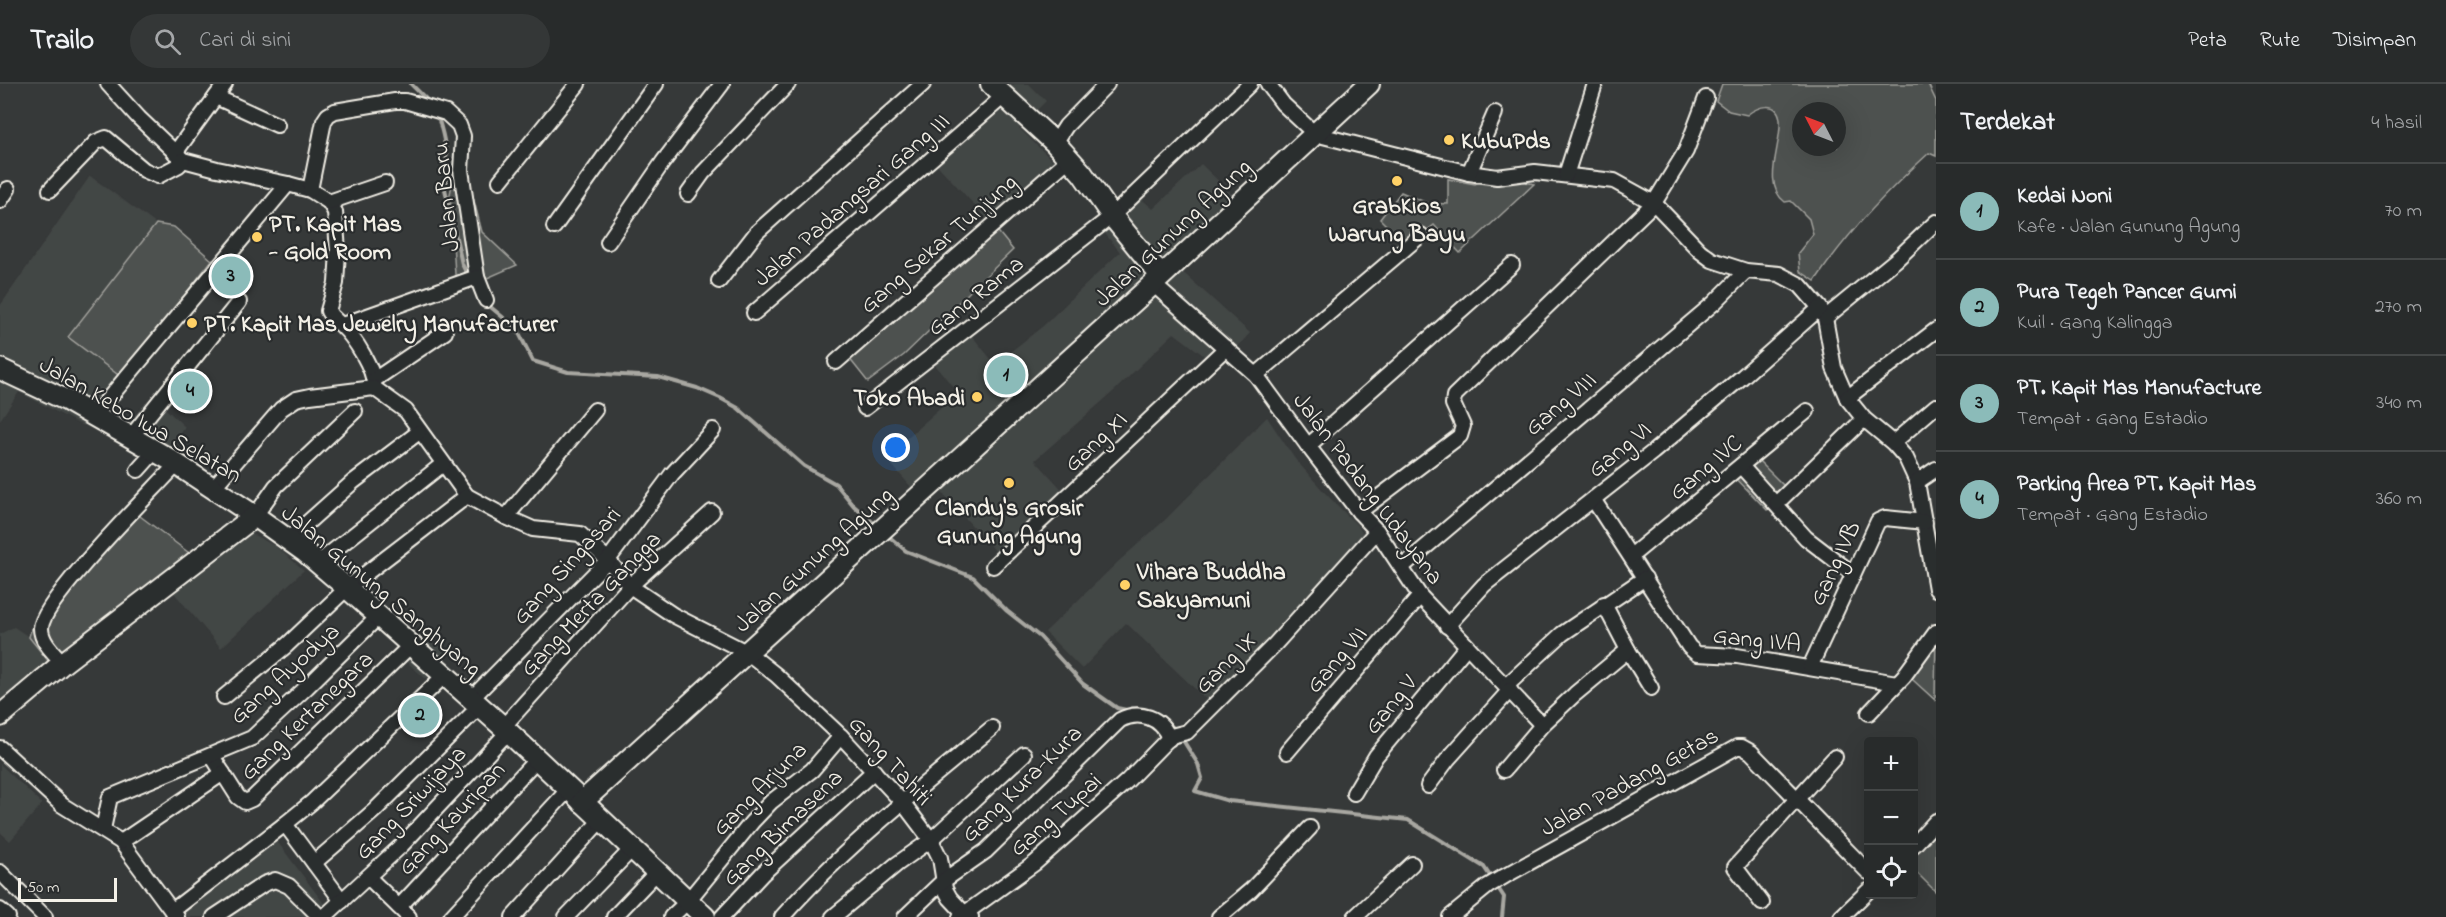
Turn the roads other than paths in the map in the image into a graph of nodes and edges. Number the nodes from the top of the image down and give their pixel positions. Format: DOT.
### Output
graph roads {
  1 [pos="108,84"];
  2 [pos="225,84"];
  3 [pos="578,84"];
  4 [pos="656,84"];
  5 [pos="722,84"];
  6 [pos="788,84"];
  7 [pos="923,84"];
  8 [pos="1107,84"];
  9 [pos="1250,84"];
  10 [pos="1268,84"];
  11 [pos="1369,84"];
  12 [pos="1594,84"];
  13 [pos="998,90"];
  14 [pos="216,97"];
  15 [pos="1706,98"];
  16 [pos="1495,113"];
  17 [pos="277,125"];
  18 [pos="1315,134"];
  19 [pos="1055,144"];
  20 [pos="179,156"];
  21 [pos="1069,159"];
  22 [pos="1469,173"];
  23 [pos="1566,175"];
  24 [pos="500,181"];
  25 [pos="386,183"];
  26 [pos="288,184"];
  27 [pos="8,189"];
  28 [pos="50,190"];
  29 [pos="310,190"];
  30 [pos="688,194"];
  31 [pos="0,201"];
  32 [pos="329,202"];
  33 [pos="1654,203"];
  34 [pos="1112,216"];
  35 [pos="1936,222"];
  36 [pos="554,227"];
  37 [pos="1421,235"];
  38 [pos="608,242"];
  39 [pos="1512,265"];
  40 [pos="1746,271"];
  41 [pos="477,277"];
  42 [pos="1157,280"];
  43 [pos="719,282"];
  44 [pos="486,300"];
  45 [pos="239,302"];
  46 [pos="754,313"];
  47 [pos="1822,313"];
  48 [pos="342,325"];
  49 [pos="1936,330"];
  50 [pos="445,332"];
  51 [pos="1227,348"];
  52 [pos="836,362"];
  53 [pos="0,369"];
  54 [pos="1256,375"];
  55 [pos="374,384"];
  56 [pos="1848,398"];
  57 [pos="1936,406"];
  58 [pos="866,408"];
  59 [pos="595,410"];
  60 [pos="355,411"];
  61 [pos="1807,411"];
  62 [pos="94,416"];
  63 [pos="1864,419"];
  64 [pos="713,430"];
  65 [pos="419,432"];
  66 [pos="130,438"];
  67 [pos="1893,443"];
  68 [pos="1308,446"];
  69 [pos="155,451"];
  70 [pos="177,464"];
  71 [pos="443,464"];
  72 [pos="1741,466"];
  73 [pos="1936,468"];
  74 [pos="138,470"];
  75 [pos="1917,482"];
  76 [pos="213,488"];
  77 [pos="467,496"];
  78 [pos="1593,499"];
  79 [pos="1777,503"];
  80 [pos="712,512"];
  81 [pos="1359,512"];
  82 [pos="255,516"];
  83 [pos="506,517"];
  84 [pos="1925,522"];
  85 [pos="1377,531"];
  86 [pos="288,540"];
  87 [pos="1631,556"];
  88 [pos="608,560"];
  89 [pos="318,563"];
  90 [pos="993,566"];
  91 [pos="1402,567"];
  92 [pos="1853,574"];
  93 [pos="1645,578"];
  94 [pos="630,586"];
  95 [pos="347,588"];
  96 [pos="1936,589"];
  97 [pos="1420,596"];
  98 [pos="1604,604"];
  99 [pos="379,616"];
  100 [pos="1447,626"];
  101 [pos="1936,632"];
  102 [pos="411,645"];
  103 [pos="1467,646"];
  104 [pos="1628,650"];
  105 [pos="748,653"];
  106 [pos="63,663"];
  107 [pos="1810,667"];
  108 [pos="445,675"];
  109 [pos="1897,682"];
  110 [pos="1508,688"];
  111 [pos="1651,688"];
  112 [pos="224,697"];
  113 [pos="475,703"];
  114 [pos="3,708"];
  115 [pos="1869,713"];
  116 [pos="1542,725"];
  117 [pos="992,728"];
  118 [pos="505,730"];
  119 [pos="841,736"];
  120 [pos="1171,737"];
  121 [pos="0,748"];
  122 [pos="1287,752"];
  123 [pos="1024,754"];
  124 [pos="212,756"];
  125 [pos="1835,757"];
  126 [pos="537,759"];
  127 [pos="1504,770"];
  128 [pos="874,771"];
  129 [pos="223,773"];
  130 [pos="1428,786"];
  131 [pos="1354,793"];
  132 [pos="575,795"];
  133 [pos="1796,799"];
  134 [pos="903,803"];
  135 [pos="600,821"];
  136 [pos="1936,821"];
  137 [pos="285,824"];
  138 [pos="1310,828"];
  139 [pos="103,829"];
  140 [pos="931,840"];
  141 [pos="1918,841"];
  142 [pos="121,842"];
  143 [pos="632,849"];
  144 [pos="314,863"];
  145 [pos="1412,864"];
  146 [pos="1864,867"];
  147 [pos="0,872"];
  148 [pos="656,873"];
  149 [pos="368,878"];
  150 [pos="943,881"];
  151 [pos="1864,896"];
  152 [pos="342,901"];
  153 [pos="687,902"];
  154 [pos="1762,903"];
  155 [pos="399,907"];
  156 [pos="0,910"];
  157 [pos="175,914"];
  158 [pos="965,916"];
  159 [pos="8,917"];
  160 [pos="45,917"];
  161 [pos="214,917"];
  162 [pos="322,917"];
  163 [pos="409,917"];
  164 [pos="451,917"];
  165 [pos="513,917"];
  166 [pos="567,917"];
  167 [pos="614,917"];
  168 [pos="670,917"];
  169 [pos="705,917"];
  170 [pos="722,917"];
  171 [pos="782,917"];
  172 [pos="833,917"];
  173 [pos="905,917"];
  174 [pos="1219,917"];
  175 [pos="1355,917"];
  176 [pos="1450,917"];
  177 [pos="1841,917"];
  1 -- 20 [label="street"];
  2 -- 14 [label="street"];
  3 -- 24 [label="street"];
  4 -- 36 [label="street"];
  5 -- 38 [label="street"];
  6 -- 30 [label="street"];
  7 -- 43 [label="street"];
  8 -- 19 [label="street"];
  9 -- 34 [label="street"];
  10 -- 18 [label="street"];
  11 -- 18 [label="main road, Jalan Gunung Agung"];
  12 -- 23 [label="street"];
  13 -- 19 [label="main road"];
  13 -- 46 [label="street, Jalan Padangsari Gang III"];
  14 -- 17 [label="street"];
  14 -- 20 [label="street"];
  15 -- 33 [label="street"];
  16 -- 22 [label="street"];
  18 -- 22 [label="street"];
  18 -- 42 [label="main road, Jalan Gunung Agung"];
  19 -- 21 [label="main road"];
  20 -- 26 [label="street"];
  20 -- 28 [label="street"];
  21 -- 34 [label="main road"];
  21 -- 52 [label="street, Gang Sekar Tunjung"];
  22 -- 23 [label="street"];
  23 -- 33 [label="street"];
  25 -- 32 [label="street"];
  26 -- 29 [label="street"];
  26 -- 62 [label="street"];
  27 -- 31 [label="street"];
  29 -- 32 [label="street"];
  29 -- 41 [label="street, Jalan Baru"];
  32 -- 48 [label="street"];
  33 -- 40 [label="street"];
  33 -- 81 [label="street"];
  34 -- 42 [label="main road"];
  34 -- 58 [label="street, Gang Rama"];
  35 -- 47 [label="street, Gang VI"];
  37 -- 54 [label="street"];
  39 -- 68 [label="street"];
  40 -- 47 [label="street"];
  40 -- 91 [label="street, Gang VIII"];
  41 -- 44 [label="street, Jalan Baru"];
  41 -- 48 [label="street"];
  42 -- 51 [label="street, Jalan Padang Udayana"];
  42 -- 105 [label="main road, Jalan Gunung Agung"];
  45 -- 66 [label="street"];
  47 -- 56 [label="street"];
  47 -- 78 [label="street, Gang VI"];
  48 -- 55 [label="street"];
  49 -- 56 [label="street"];
  50 -- 55 [label="street"];
  51 -- 54 [label="street, Jalan Padang Udayana"];
  51 -- 90 [label="street, Gang XI"];
  53 -- 62 [label="main road, Jalan Kebo Iwa Selatan"];
  54 -- 68 [label="street, Jalan Padang Udayana"];
  55 -- 65 [label="street"];
  55 -- 76 [label="street"];
  56 -- 63 [label="street"];
  57 -- 67 [label="street"];
  59 -- 83 [label="street"];
  60 -- 82 [label="street"];
  61 -- 72 [label="street, Gang IVC"];
  62 -- 66 [label="main road, Jalan Kebo Iwa Selatan"];
  63 -- 67 [label="street"];
  63 -- 79 [label="street"];
  64 -- 88 [label="street, Gang Singasari"];
  65 -- 71 [label="street"];
  65 -- 86 [label="street"];
  66 -- 69 [label="main road, Jalan Kebo Iwa Selatan"];
  67 -- 75 [label="street"];
  68 -- 81 [label="street, Jalan Padang Udayana"];
  69 -- 70 [label="main road, Jalan Kebo Iwa Selatan"];
  69 -- 74 [label="street"];
  70 -- 76 [label="main road, Jalan Kebo Iwa Selatan"];
  70 -- 106 [label="street"];
  71 -- 77 [label="street"];
  71 -- 89 [label="street"];
  72 -- 79 [label="street"];
  72 -- 87 [label="street, Gang IVC"];
  73 -- 75 [label="street"];
  75 -- 84 [label="street"];
  76 -- 82 [label="main road, Jalan Kebo Iwa Selatan"];
  77 -- 83 [label="street, Gang Tahiti"];
  77 -- 95 [label="street"];
  78 -- 87 [label="street, Gang IVA"];
  78 -- 100 [label="street, Gang VI"];
  79 -- 92 [label="street"];
  80 -- 94 [label="street, Gang Merta Gangga"];
  81 -- 85 [label="street, Jalan Padang Udayana"];
  82 -- 86 [label="main road, Jalan Gunung Sanghyang"];
  82 -- 106 [label="main road, Jalan Gunung Sanghyang"];
  83 -- 88 [label="street, Gang Tahiti"];
  84 -- 92 [label="street, Gang IVB"];
  84 -- 96 [label="street"];
  85 -- 91 [label="street, Jalan Padang Udayana"];
  85 -- 120 [label="street, Gang IX"];
  86 -- 89 [label="main road, Jalan Gunung Sanghyang"];
  87 -- 93 [label="street, Gang IVA"];
  88 -- 94 [label="street, Gang Tahiti"];
  88 -- 113 [label="street, Gang Singasari"];
  89 -- 95 [label="main road, Jalan Gunung Sanghyang"];
  91 -- 97 [label="street, Jalan Padang Udayana"];
  92 -- 107 [label="street, Gang IVB"];
  93 -- 98 [label="street"];
  93 -- 107 [label="street, Gang IVA"];
  94 -- 105 [label="street, Gang Tahiti"];
  94 -- 118 [label="street, Gang Merta Gangga"];
  95 -- 99 [label="main road, Jalan Gunung Sanghyang"];
  95 -- 112 [label="street"];
  97 -- 100 [label="street, Jalan Padang Udayana"];
  97 -- 122 [label="street, Gang VII"];
  98 -- 104 [label="street"];
  98 -- 110 [label="street"];
  99 -- 102 [label="main road, Jalan Gunung Sanghyang"];
  99 -- 124 [label="street, Gang Ayodya"];
  100 -- 103 [label="street, Jalan Padang Udayana"];
  101 -- 109 [label="street"];
  102 -- 108 [label="main road, Jalan Gunung Sanghyang"];
  102 -- 129 [label="street, Gang Kertanegara"];
  103 -- 110 [label="street, Jalan Padang Udayana"];
  103 -- 131 [label="street, Gang V"];
  104 -- 111 [label="street"];
  104 -- 116 [label="street"];
  105 -- 119 [label="street, Gang Tahiti"];
  105 -- 132 [label="main road, Jalan Gunung Agung"];
  106 -- 114 [label="main road, Jalan Gunung Sanghyang"];
  107 -- 109 [label="street, Gang IVA"];
  108 -- 113 [label="main road, Jalan Gunung Sanghyang"];
  108 -- 137 [label="street"];
  109 -- 115 [label="street"];
  110 -- 116 [label="street, Jalan Padang Udayana"];
  110 -- 130 [label="street"];
  113 -- 118 [label="main road, Jalan Gunung Sanghyang"];
  113 -- 144 [label="street, Gang Singasari"];
  116 -- 127 [label="street"];
  117 -- 134 [label="street"];
  118 -- 126 [label="main road, Jalan Gunung Sanghyang"];
  118 -- 149 [label="street, Gang Sriwijaya"];
  119 -- 128 [label="street, Gang Tahiti"];
  119 -- 153 [label="street, Gang Arjuna"];
  120 -- 150 [label="street, Gang Kura-Kura"];
  120 -- 158 [label="street, Gang Tupai"];
  121 -- 139 [label="street"];
  123 -- 140 [label="street"];
  124 -- 129 [label="street, Gang Kertanegara"];
  124 -- 139 [label="street, Gang Ayodya"];
  125 -- 133 [label="street"];
  126 -- 132 [label="main road, Jalan Gunung Sanghyang"];
  126 -- 155 [label="street, Gang Kauripan"];
  128 -- 134 [label="street, Gang Tahiti"];
  128 -- 170 [label="street, Gang Bimasena"];
  129 -- 142 [label="street"];
  132 -- 135 [label="main road, Jalan Gunung Sanghyang"];
  132 -- 164 [label="street"];
  133 -- 146 [label="street, Jalan Padang Getas"];
  133 -- 154 [label="street"];
  133 -- 176 [label="street, Jalan Padang Getas"];
  134 -- 140 [label="street, Gang Tahiti"];
  134 -- 171 [label="street"];
  135 -- 143 [label="main road, Jalan Gunung Sanghyang"];
  135 -- 165 [label="street"];
  136 -- 141 [label="street"];
  137 -- 144 [label="street"];
  137 -- 157 [label="street"];
  138 -- 174 [label="street"];
  139 -- 142 [label="street"];
  140 -- 150 [label="street, Gang Tahiti"];
  140 -- 172 [label="street"];
  142 -- 157 [label="street"];
  143 -- 148 [label="main road, Jalan Gunung Sanghyang"];
  143 -- 166 [label="street"];
  144 -- 152 [label="street"];
  145 -- 175 [label="street"];
  147 -- 160 [label="street"];
  148 -- 153 [label="main road, Jalan Gunung Sanghyang"];
  148 -- 167 [label="street"];
  149 -- 152 [label="street, Gang Sriwijaya"];
  149 -- 155 [label="street"];
  150 -- 158 [label="street, Gang Tahiti"];
  150 -- 173 [label="street, Gang Kura-Kura"];
  151 -- 177 [label="street"];
  152 -- 162 [label="street, Gang Sriwijaya"];
  153 -- 168 [label="street, Gang Arjuna"];
  153 -- 169 [label="main road, Jalan Gunung Sanghyang"];
  155 -- 163 [label="street"];
  156 -- 159 [label="street"];
  161 -- 162 [label="street"];
}
